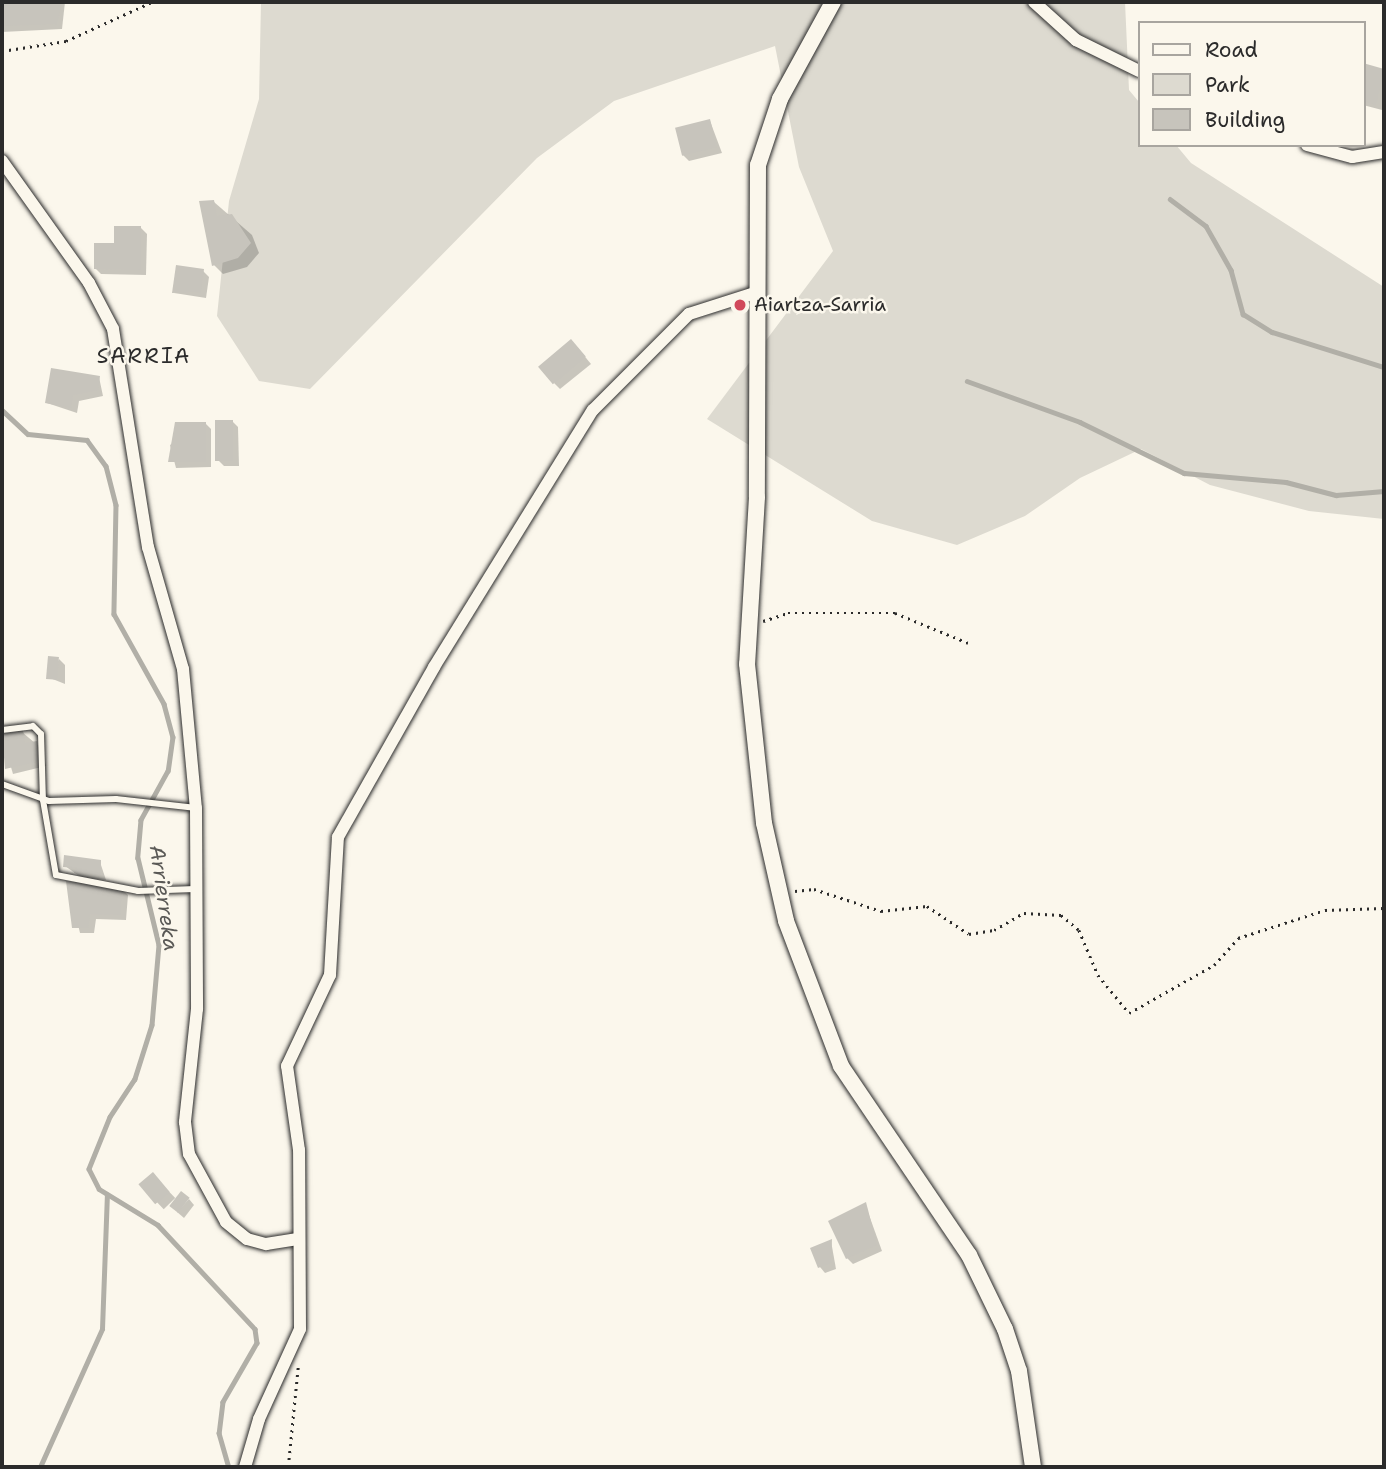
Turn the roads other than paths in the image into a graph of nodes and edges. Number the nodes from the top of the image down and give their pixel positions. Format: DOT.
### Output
graph roads {
  1 [pos="833,2"];
  2 [pos="1034,2"];
  3 [pos="1138,71"];
  4 [pos="1314,147"];
  5 [pos="1384,152"];
  6 [pos="2,161"];
  7 [pos="755,293"];
  8 [pos="2,730"];
  9 [pos="2,784"];
  10 [pos="43,800"];
  11 [pos="196,808"];
  12 [pos="195,889"];
  13 [pos="298,1239"];
  14 [pos="246,1467"];
  15 [pos="1033,1467"];
  1 -- 7 [label="street"];
  2 -- 3 [label="street"];
  4 -- 5 [label="street"];
  6 -- 11 [label="street"];
  7 -- 13 [label="street"];
  7 -- 15 [label="street"];
  8 -- 10 [label="lane"];
  9 -- 10 [label="lane"];
  10 -- 11 [label="lane"];
  10 -- 12 [label="lane"];
  11 -- 12 [label="street"];
  12 -- 13 [label="street"];
  13 -- 14 [label="street"];
}
